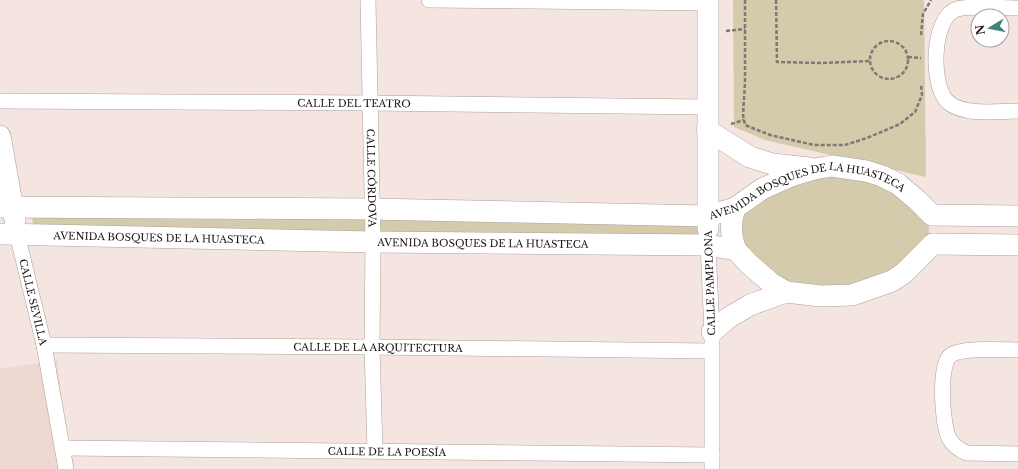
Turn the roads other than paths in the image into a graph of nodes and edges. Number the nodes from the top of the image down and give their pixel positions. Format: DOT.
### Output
graph roads {
  1 [pos="368,0"];
  2 [pos="429,0"];
  3 [pos="708,1"];
  4 [pos="1018,8"];
  5 [pos="0,101"];
  6 [pos="370,103"];
  7 [pos="707,107"];
  8 [pos="1018,111"];
  9 [pos="707,130"];
  10 [pos="0,136"];
  11 [pos="814,168"];
  12 [pos="6,207"];
  13 [pos="735,208"];
  14 [pos="372,210"];
  15 [pos="932,215"];
  16 [pos="708,216"];
  17 [pos="1018,216"];
  18 [pos="8,234"];
  19 [pos="373,242"];
  20 [pos="933,244"];
  21 [pos="708,245"];
  22 [pos="1018,245"];
  23 [pos="736,250"];
  24 [pos="786,292"];
  25 [pos="712,342"];
  26 [pos="44,345"];
  27 [pos="372,347"];
  28 [pos="1018,350"];
  29 [pos="62,448"];
  30 [pos="375,451"];
  31 [pos="1018,454"];
  32 [pos="712,462"];
  33 [pos="66,469"];
  1 -- 6 [label="street, CALLE CÓRDOVA"];
  2 -- 3 [label="street"];
  3 -- 7 [label="street, CALLE PAMPLONA"];
  4 -- 8 [label="street"];
  5 -- 6 [label="street, CALLE DEL TEATRO"];
  6 -- 7 [label="street, CALLE DEL TEATRO"];
  6 -- 14 [label="street, CALLE CÓRDOVA"];
  7 -- 9 [label="street, CALLE PAMPLONA"];
  9 -- 11 [label="street"];
  9 -- 16 [label="street, CALLE PAMPLONA"];
  10 -- 12 [label="street, CALLE SEVILLA"];
  11 -- 13 [label="street, AVENIDA BOSQUES DE LA HUASTECA"];
  11 -- 15 [label="street, AVENIDA BOSQUES DE LA HUASTECA"];
  12 -- 14 [label="street, AVENIDA BOSQUES DE LA HUASTECA"];
  12 -- 18 [label="street, CALLE SEVILLA"];
  13 -- 16 [label="street, AVENIDA BOSQUES DE LA HUASTECA"];
  13 -- 23 [label="street"];
  14 -- 16 [label="street, AVENIDA BOSQUES DE LA HUASTECA"];
  14 -- 19 [label="street, CALLE CÓRDOVA"];
  15 -- 17 [label="street"];
  15 -- 20 [label="street"];
  16 -- 21 [label="street, CALLE PAMPLONA"];
  18 -- 19 [label="street, AVENIDA BOSQUES DE LA HUASTECA"];
  18 -- 26 [label="street, CALLE SEVILLA"];
  19 -- 21 [label="street, AVENIDA BOSQUES DE LA HUASTECA"];
  19 -- 27 [label="street, CALLE CÓRDOVA"];
  20 -- 22 [label="street"];
  20 -- 24 [label="street"];
  21 -- 23 [label="street, AVENIDA BOSQUES DE LA HUASTECA"];
  21 -- 25 [label="street, CALLE PAMPLONA"];
  23 -- 24 [label="street"];
  24 -- 25 [label="street"];
  25 -- 27 [label="street, CALLE DE LA ARQUITECTURA"];
  25 -- 32 [label="street, CALLE PAMPLONA"];
  26 -- 27 [label="street, CALLE DE LA ARQUITECTURA"];
  26 -- 29 [label="street, CALLE SEVILLA"];
  27 -- 30 [label="street, CALLE CÓRDOVA"];
  28 -- 31 [label="street"];
  29 -- 30 [label="street, CALLE DE LA POESÍA"];
  29 -- 33 [label="street, CALLE SEVILLA"];
  30 -- 32 [label="street, CALLE DE LA POESÍA"];
}
